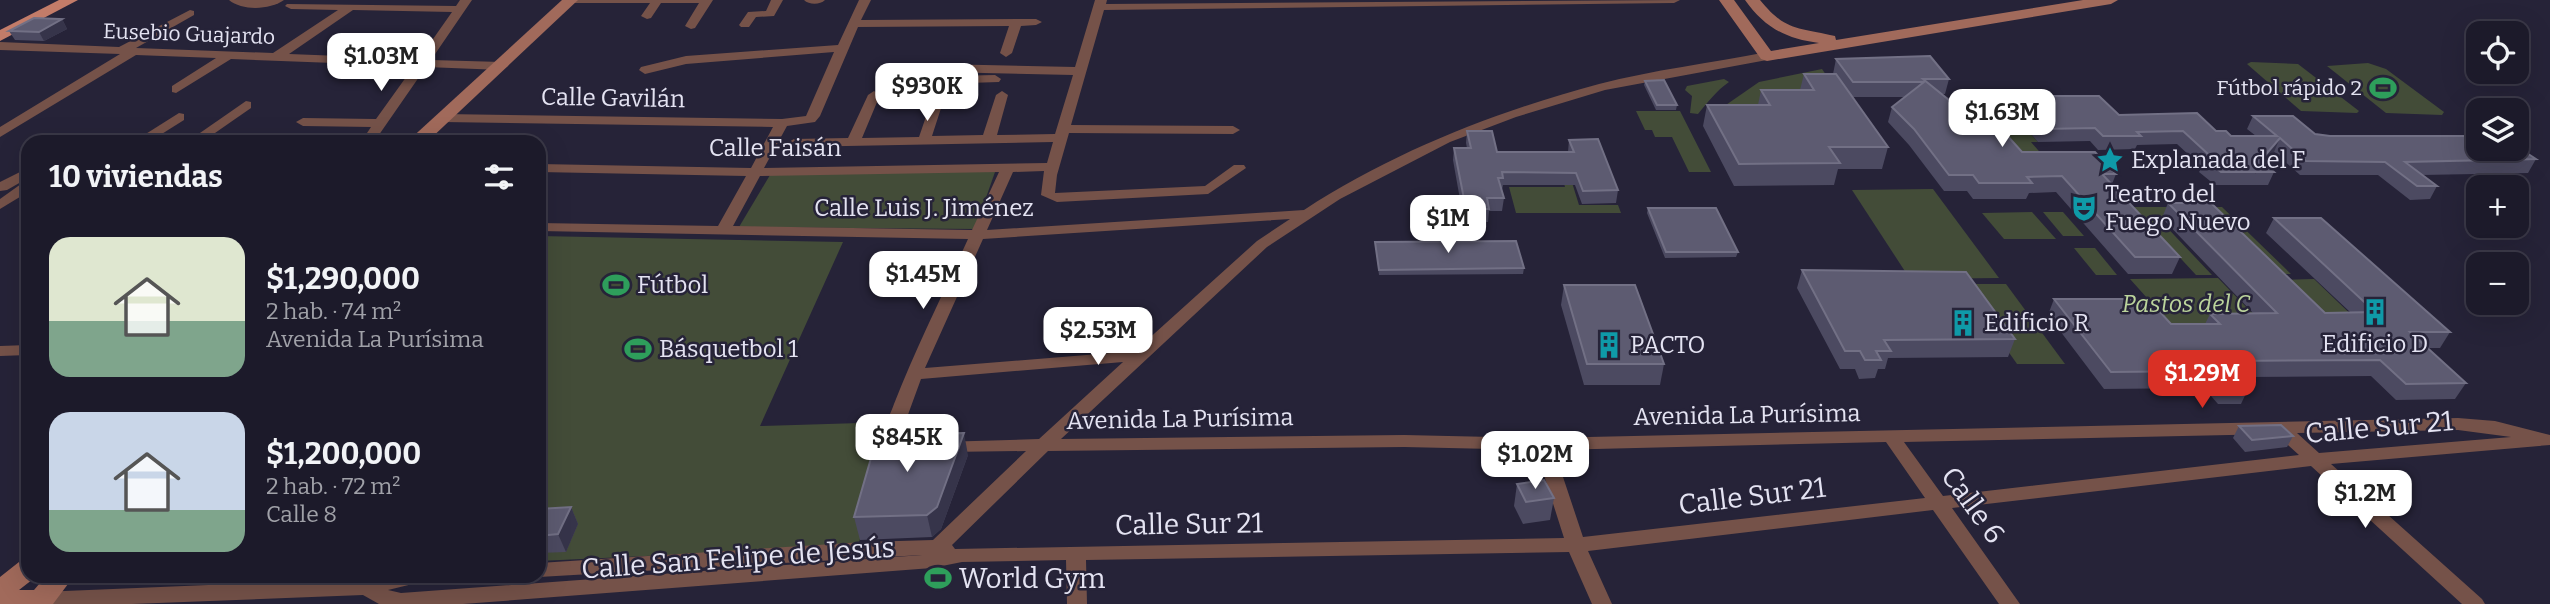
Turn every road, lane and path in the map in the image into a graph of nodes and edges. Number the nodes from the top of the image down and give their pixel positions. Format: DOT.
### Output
graph roads {
  1 [pos="52,0"];
  2 [pos="71,0"];
  3 [pos="235,0"];
  4 [pos="278,0"];
  5 [pos="571,0"];
  6 [pos="651,0"];
  7 [pos="707,0"];
  8 [pos="777,0"];
  9 [pos="810,0"];
  10 [pos="819,0"];
  11 [pos="865,0"];
  12 [pos="1150,0"];
  13 [pos="1674,0"];
  14 [pos="1726,0"];
  15 [pos="1752,0"];
  16 [pos="2070,0"];
  17 [pos="2111,0"];
  18 [pos="658,1"];
  19 [pos="1100,3"];
  20 [pos="623,4"];
  21 [pos="463,5"];
  22 [pos="291,6"];
  23 [pos="349,8"];
  24 [pos="190,13"];
  25 [pos="2025,13"];
  26 [pos="647,16"];
  27 [pos="1016,22"];
  28 [pos="1036,22"];
  29 [pos="853,24"];
  30 [pos="745,25"];
  31 [pos="0,26"];
  32 [pos="691,26"];
  33 [pos="0,36"];
  34 [pos="1855,41"];
  35 [pos="0,46"];
  36 [pos="842,48"];
  37 [pos="127,51"];
  38 [pos="1006,53"];
  39 [pos="229,55"];
  40 [pos="1767,56"];
  41 [pos="276,57"];
  42 [pos="421,63"];
  43 [pos="502,66"];
  44 [pos="892,67"];
  45 [pos="645,70"];
  46 [pos="1079,74"];
  47 [pos="907,81"];
  48 [pos="176,89"];
  49 [pos="874,95"];
  50 [pos="1002,95"];
  51 [pos="938,99"];
  52 [pos="246,105"];
  53 [pos="179,117"];
  54 [pos="443,118"];
  55 [pos="303,122"];
  56 [pos="380,123"];
  57 [pos="782,123"];
  58 [pos="1233,130"];
  59 [pos="0,133"];
  60 [pos="1062,134"];
  61 [pos="150,135"];
  62 [pos="202,135"];
  63 [pos="372,135"];
  64 [pos="424,135"];
  65 [pos="989,139"];
  66 [pos="908,140"];
  67 [pos="924,140"];
  68 [pos="853,142"];
  69 [pos="794,143"];
  70 [pos="1053,167"];
  71 [pos="546,168"];
  72 [pos="1239,168"];
  73 [pos="895,169"];
  74 [pos="1007,169"];
  75 [pos="756,172"];
  76 [pos="21,176"];
  77 [pos="1,187"];
  78 [pos="21,187"];
  79 [pos="21,191"];
  80 [pos="0,205"];
  81 [pos="1308,214"];
  82 [pos="546,227"];
  83 [pos="724,229"];
  84 [pos="979,235"];
  85 [pos="21,350"];
  86 [pos="1,351"];
  87 [pos="1138,356"];
  88 [pos="914,374"];
  89 [pos="2279,427"];
  90 [pos="1891,437"];
  91 [pos="2548,440"];
  92 [pos="1543,443"];
  93 [pos="1042,446"];
  94 [pos="2318,459"];
  95 [pos="1936,502"];
  96 [pos="1576,545"];
  97 [pos="935,554"];
  98 [pos="1076,554"];
  99 [pos="565,569"];
  100 [pos="546,570"];
  101 [pos="21,575"];
  102 [pos="55,583"];
  103 [pos="385,583"];
  104 [pos="366,587"];
  105 [pos="0,592"];
  106 [pos="338,596"];
  107 [pos="555,597"];
  108 [pos="41,600"];
  109 [pos="0,601"];
  110 [pos="1077,604"];
  111 [pos="1602,604"];
  112 [pos="2010,604"];
  113 [pos="2475,604"];
  1 -- 31 [label="main road"];
  2 -- 33 [label="main road"];
  3 -- 4 [label="street"];
  5 -- 20 [label="street"];
  5 -- 43 [label="main road"];
  6 -- 18 [label="street"];
  6 -- 20 [label="street"];
  7 -- 18 [label="street"];
  7 -- 32 [label="street"];
  8 -- 30 [label="street"];
  9 -- 10 [label="street"];
  11 -- 29 [label="street"];
  12 -- 19 [label="street"];
  13 -- 19 [label="street"];
  14 -- 40 [label="main road"];
  15 -- 34 [label="main road"];
  16 -- 25 [label="main road"];
  17 -- 25 [label="main road"];
  18 -- 26 [label="street"];
  19 -- 46 [label="street"];
  21 -- 23 [label="street"];
  21 -- 42 [label="street"];
  22 -- 23 [label="street"];
  23 -- 41 [label="street"];
  24 -- 37 [label="street"];
  25 -- 34 [label="main road"];
  27 -- 28 [label="street"];
  27 -- 29 [label="street"];
  27 -- 38 [label="street"];
  29 -- 36 [label="street"];
  34 -- 40 [label="main road"];
  35 -- 37 [label="street, Eusebio Guajardo"];
  36 -- 45 [label="street"];
  36 -- 57 [label="street, Calle Gavilán"];
  37 -- 39 [label="street, Eusebio Guajardo"];
  37 -- 59 [label="street"];
  39 -- 41 [label="street, Eusebio Guajardo"];
  39 -- 48 [label="street"];
  40 -- 81 [label="street"];
  41 -- 42 [label="street, Eusebio Guajardo"];
  42 -- 43 [label="street, Eusebio Guajardo"];
  42 -- 56 [label="street"];
  43 -- 54 [label="main road"];
  44 -- 46 [label="street"];
  46 -- 47 [label="street"];
  46 -- 60 [label="street"];
  49 -- 68 [label="street"];
  50 -- 65 [label="street"];
  51 -- 67 [label="street"];
  52 -- 62 [label="street"];
  53 -- 61 [label="street"];
  54 -- 57 [label="street, Calle Gavilán"];
  54 -- 64 [label="main road"];
  55 -- 56 [label="street"];
  56 -- 63 [label="street"];
  57 -- 75 [label="street"];
  58 -- 60 [label="street"];
  60 -- 65 [label="street"];
  60 -- 70 [label="street"];
  65 -- 67 [label="street"];
  66 -- 67 [label="street"];
  66 -- 68 [label="street"];
  66 -- 73 [label="street"];
  68 -- 69 [label="street"];
  70 -- 72 [label="street"];
  70 -- 74 [label="street, Calle Faisán"];
  71 -- 75 [label="street, Calle Faisán"];
  73 -- 74 [label="street, Calle Faisán"];
  73 -- 75 [label="street, Calle Faisán"];
  74 -- 84 [label="street"];
  75 -- 83 [label="street"];
  76 -- 77 [label="street"];
  77 -- 78 [label="street"];
  79 -- 80 [label="street"];
  81 -- 84 [label="street, Calle Luis J. Jiménez"];
  81 -- 87 [label="street"];
  82 -- 83 [label="street, Calle Luis J. Jiménez"];
  83 -- 84 [label="street, Calle Luis J. Jiménez"];
  84 -- 88 [label="street"];
  85 -- 86 [label="street"];
  87 -- 88 [label="street"];
  87 -- 93 [label="street"];
  88 -- 93 [label="street, Avenida La Purísima"];
  89 -- 90 [label="street, Avenida La Purísima"];
  89 -- 91 [label="street, Avenida La Purísima"];
  89 -- 94 [label="street"];
  90 -- 92 [label="street, Avenida La Purísima"];
  90 -- 95 [label="street, Calle 6"];
  91 -- 94 [label="street, Calle Sur 21"];
  92 -- 93 [label="street, Avenida La Purísima"];
  92 -- 96 [label="street"];
  93 -- 97 [label="street"];
  94 -- 95 [label="street, Calle Sur 21"];
  94 -- 113 [label="street"];
  95 -- 96 [label="street, Calle Sur 21"];
  95 -- 112 [label="street, Calle 6"];
  96 -- 98 [label="street, Calle Sur 21"];
  96 -- 111 [label="street"];
  97 -- 98 [label="street, Calle Sur 21"];
  97 -- 99 [label="street, Calle San Felipe de Jesús"];
  97 -- 107 [label="street, Calle San Felipe de Jesús"];
  98 -- 110 [label="street"];
  99 -- 100 [label="street, Calle San Felipe de Jesús"];
  99 -- 107 [label="street"];
  101 -- 105 [label="main road"];
  102 -- 108 [label="main road"];
  103 -- 104 [label="street, Calle San Felipe de Jesús"];
  104 -- 106 [label="street, Calle San Felipe de Jesús"];
  104 -- 107 [label="street, Calle San Felipe de Jesús"];
  106 -- 108 [label="street, Calle San Felipe de Jesús"];
  108 -- 109 [label="main road, Calle San Felipe de Jesús"];
}
